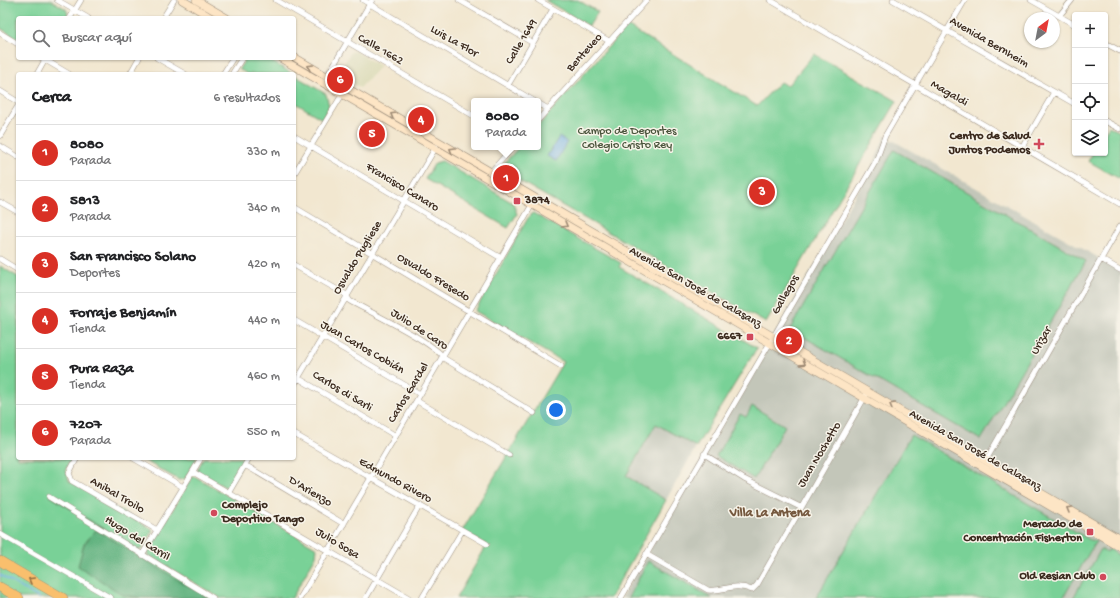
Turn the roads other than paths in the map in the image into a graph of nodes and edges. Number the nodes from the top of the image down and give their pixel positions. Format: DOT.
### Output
graph roads {
  1 [pos="57,0"];
  2 [pos="81,0"];
  3 [pos="174,0"];
  4 [pos="196,0"];
  5 [pos="276,0"];
  6 [pos="362,0"];
  7 [pos="459,0"];
  8 [pos="538,0"];
  9 [pos="647,0"];
  10 [pos="770,0"];
  11 [pos="893,0"];
  12 [pos="964,0"];
  13 [pos="1030,0"];
  14 [pos="1072,0"];
  15 [pos="185,1"];
  16 [pos="371,2"];
  17 [pos="553,9"];
  18 [pos="75,10"];
  19 [pos="1052,12"];
  20 [pos="1060,15"];
  21 [pos="71,16"];
  22 [pos="85,16"];
  23 [pos="164,16"];
  24 [pos="209,16"];
  25 [pos="224,16"];
  26 [pos="1060,17"];
  27 [pos="1072,24"];
  28 [pos="946,31"];
  29 [pos="0,33"];
  30 [pos="609,41"];
  31 [pos="347,42"];
  32 [pos="16,43"];
  33 [pos="533,43"];
  34 [pos="1108,45"];
  35 [pos="1120,51"];
  36 [pos="296,59"];
  37 [pos="44,60"];
  38 [pos="47,60"];
  39 [pos="138,60"];
  40 [pos="160,60"];
  41 [pos="232,60"];
  42 [pos="241,60"];
  43 [pos="284,60"];
  44 [pos="38,72"];
  45 [pos="66,72"];
  46 [pos="131,72"];
  47 [pos="182,72"];
  48 [pos="224,72"];
  49 [pos="233,72"];
  50 [pos="325,80"];
  51 [pos="508,85"];
  52 [pos="915,85"];
  53 [pos="0,91"];
  54 [pos="344,91"];
  55 [pos="1054,92"];
  56 [pos="529,98"];
  57 [pos="16,101"];
  58 [pos="1072,102"];
  59 [pos="541,105"];
  60 [pos="16,109"];
  61 [pos="548,109"];
  62 [pos="471,114"];
  63 [pos="541,117"];
  64 [pos="1108,123"];
  65 [pos="1120,129"];
  66 [pos="0,136"];
  67 [pos="296,137"];
  68 [pos="439,142"];
  69 [pos="0,146"];
  70 [pos="311,146"];
  71 [pos="1022,147"];
  72 [pos="435,149"];
  73 [pos="510,150"];
  74 [pos="16,156"];
  75 [pos="296,171"];
  76 [pos="490,172"];
  77 [pos="485,178"];
  78 [pos="535,199"];
  79 [pos="404,201"];
  80 [pos="0,202"];
  81 [pos="1120,204"];
  82 [pos="531,206"];
  83 [pos="296,208"];
  84 [pos="16,211"];
  85 [pos="1120,226"];
  86 [pos="372,253"];
  87 [pos="500,258"];
  88 [pos="656,259"];
  89 [pos="1101,259"];
  90 [pos="0,260"];
  91 [pos="296,265"];
  92 [pos="652,267"];
  93 [pos="16,268"];
  94 [pos="1120,270"];
  95 [pos="347,297"];
  96 [pos="469,311"];
  97 [pos="296,321"];
  98 [pos="774,336"];
  99 [pos="323,337"];
  100 [pos="769,344"];
  101 [pos="443,356"];
  102 [pos="561,366"];
  103 [pos="298,378"];
  104 [pos="296,382"];
  105 [pos="868,392"];
  106 [pos="420,394"];
  107 [pos="864,399"];
  108 [pos="416,400"];
  109 [pos="534,413"];
  110 [pos="296,435"];
  111 [pos="396,436"];
  112 [pos="704,454"];
  113 [pos="509,455"];
  114 [pos="76,460"];
  115 [pos="136,460"];
  116 [pos="200,460"];
  117 [pos="249,460"];
  118 [pos="986,460"];
  119 [pos="245,465"];
  120 [pos="982,467"];
  121 [pos="193,472"];
  122 [pos="371,478"];
  123 [pos="183,487"];
  124 [pos="229,492"];
  125 [pos="49,497"];
  126 [pos="420,505"];
  127 [pos="800,507"];
  128 [pos="344,524"];
  129 [pos="157,530"];
  130 [pos="462,531"];
  131 [pos="0,534"];
  132 [pos="1120,539"];
  133 [pos="487,544"];
  134 [pos="1120,547"];
  135 [pos="328,550"];
  136 [pos="646,554"];
  137 [pos="142,555"];
  138 [pos="0,561"];
  139 [pos="377,579"];
  140 [pos="0,587"];
  141 [pos="20,598"];
  142 [pos="63,598"];
  143 [pos="111,598"];
  144 [pos="213,598"];
  145 [pos="300,598"];
  146 [pos="366,598"];
  147 [pos="408,598"];
  148 [pos="422,598"];
  149 [pos="620,598"];
  1 -- 18 [label="street"];
  2 -- 18 [label="street"];
  3 -- 23 [label="street"];
  4 -- 25 [label="main road"];
  5 -- 31 [label="street, Calle 1662"];
  6 -- 16 [label="street, Luis La Flor"];
  7 -- 33 [label="street"];
  8 -- 17 [label="street"];
  9 -- 30 [label="street, Benteveo"];
  10 -- 52 [label="street, Magaldi"];
  11 -- 28 [label="street, Avenida Bernheim"];
  12 -- 28 [label="street, Gallegos"];
  13 -- 19 [label="street"];
  14 -- 20 [label="street"];
  15 -- 24 [label="main road"];
  16 -- 31 [label="street"];
  16 -- 51 [label="street, Luis La Flor"];
  17 -- 30 [label="street"];
  17 -- 33 [label="street, Calle 1649"];
  18 -- 21 [label="street"];
  18 -- 22 [label="street"];
  26 -- 27 [label="street"];
  28 -- 52 [label="street, Gallegos"];
  28 -- 55 [label="street, Avenida Bernheim"];
  29 -- 32 [label="street"];
  30 -- 61 [label="street, Benteveo"];
  31 -- 50 [label="street"];
  31 -- 62 [label="street, Calle 1662"];
  33 -- 51 [label="street, Calle 1649"];
  34 -- 35 [label="street"];
  50 -- 36 [label="main road, Avenida San José de Calasanz, one-way"];
  37 -- 44 [label="street"];
  38 -- 45 [label="street"];
  39 -- 46 [label="street"];
  40 -- 47 [label="street"];
  41 -- 48 [label="street"];
  42 -- 49 [label="street"];
  43 -- 50 [label="main road, Avenida San José de Calasanz"];
  50 -- 54 [label="main road, Avenida San José de Calasanz"];
  51 -- 56 [label="street, Luis La Flor"];
  52 -- 71 [label="street, Magaldi"];
  52 -- 98 [label="street, Gallegos"];
  53 -- 57 [label="street"];
  68 -- 54 [label="main road, Avenida San José de Calasanz, one-way"];
  54 -- 70 [label="street"];
  54 -- 72 [label="main road, Avenida San José de Calasanz"];
  55 -- 58 [label="street, Avenida Bernheim"];
  55 -- 71 [label="street"];
  59 -- 61 [label="street"];
  60 -- 66 [label="street"];
  61 -- 63 [label="street, Benteveo"];
  64 -- 65 [label="street"];
  67 -- 70 [label="street, Francisco Canaro"];
  68 -- 72 [label="street, Osvaldo Pugliese"];
  76 -- 68 [label="main road, Avenida San José de Calasanz, one-way"];
  69 -- 74 [label="street"];
  70 -- 75 [label="street"];
  70 -- 79 [label="street, Francisco Canaro"];
  71 -- 81 [label="street, Magaldi"];
  72 -- 77 [label="main road, Avenida San José de Calasanz"];
  72 -- 79 [label="street, Osvaldo Pugliese"];
  73 -- 76 [label="street"];
  76 -- 77 [label="street"];
  76 -- 78 [label="main road, Avenida San José de Calasanz"];
  77 -- 82 [label="main road, Avenida San José de Calasanz"];
  78 -- 82 [label="street, Carlos Gardel"];
  78 -- 92 [label="main road, Avenida San José de Calasanz"];
  79 -- 86 [label="street, Osvaldo Pugliese"];
  79 -- 87 [label="street, Francisco Canaro"];
  80 -- 84 [label="street"];
  82 -- 87 [label="street, Carlos Gardel"];
  82 -- 100 [label="main road, Avenida San José de Calasanz, one-way"];
  83 -- 86 [label="street, Osvaldo Fresedo"];
  85 -- 89 [label="street, Urizar"];
  86 -- 95 [label="street, Osvaldo Pugliese"];
  86 -- 96 [label="street, Osvaldo Fresedo"];
  87 -- 96 [label="street, Carlos Gardel"];
  88 -- 92 [label="street"];
  89 -- 94 [label="street"];
  89 -- 118 [label="street, Urizar"];
  90 -- 93 [label="street"];
  91 -- 95 [label="street, Julio de Caro"];
  92 -- 98 [label="main road, Avenida San José de Calasanz"];
  95 -- 99 [label="street, Osvaldo Pugliese"];
  95 -- 101 [label="street, Julio de Caro"];
  96 -- 101 [label="street, Carlos Gardel"];
  96 -- 102 [label="street, Osvaldo Fresedo"];
  97 -- 99 [label="street, Juan Carlos Cobián"];
  98 -- 100 [label="street, Gallegos"];
  98 -- 105 [label="main road, Avenida San José de Calasanz"];
  99 -- 103 [label="street, Osvaldo Pugliese"];
  99 -- 106 [label="street, Juan Carlos Cobián"];
  100 -- 107 [label="main road, Avenida San José de Calasanz, one-way"];
  100 -- 112 [label="street, Gallegos"];
  101 -- 106 [label="street, Carlos Gardel"];
  101 -- 109 [label="street, Julio de Caro"];
  103 -- 104 [label="street, Osvaldo Pugliese"];
  103 -- 111 [label="street, Carlos di Sarli"];
  105 -- 107 [label="street, Juan Nochetto"];
  118 -- 105 [label="main road, Avenida San José de Calasanz, one-way"];
  106 -- 108 [label="street, Carlos Gardel"];
  107 -- 120 [label="main road, Avenida San José de Calasanz"];
  107 -- 127 [label="street, Juan Nochetto"];
  108 -- 111 [label="street, Carlos Gardel"];
  108 -- 113 [label="street"];
  110 -- 122 [label="street, Edmundo Rivero"];
  111 -- 122 [label="street, Carlos Gardel"];
  112 -- 127 [label="street"];
  112 -- 136 [label="street, Gallegos"];
  114 -- 129 [label="street, Anibal Troilo"];
  115 -- 123 [label="street"];
  116 -- 121 [label="street"];
  117 -- 119 [label="street"];
  118 -- 120 [label="main road, Urizar"];
  132 -- 118 [label="main road, Avenida San José de Calasanz, one-way"];
  119 -- 124 [label="street"];
  119 -- 128 [label="street, D'Arienzo"];
  120 -- 134 [label="main road, Avenida San José de Calasanz"];
  121 -- 123 [label="street"];
  121 -- 124 [label="street, Julio Sosa"];
  122 -- 126 [label="street, Edmundo Rivero"];
  122 -- 128 [label="street, Carlos Gardel"];
  123 -- 129 [label="street"];
  124 -- 135 [label="street, Julio Sosa"];
  125 -- 137 [label="street, Hugo del Carril"];
  126 -- 130 [label="street, Edmundo Rivero"];
  126 -- 139 [label="street"];
  127 -- 136 [label="street, Juan Nochetto"];
  128 -- 135 [label="street, Carlos Gardel"];
  129 -- 137 [label="street"];
  130 -- 133 [label="street, Edmundo Rivero"];
  130 -- 148 [label="street"];
  131 -- 143 [label="street"];
  135 -- 139 [label="street, Julio Sosa"];
  135 -- 145 [label="street, Carlos Gardel"];
  136 -- 149 [label="street, Gallegos"];
  137 -- 144 [label="street, Hugo del Carril"];
  142 -- 138 [label="highway, one-way"];
  139 -- 146 [label="street"];
  139 -- 147 [label="street, Julio Sosa"];
  140 -- 141 [label="highway"];
}
